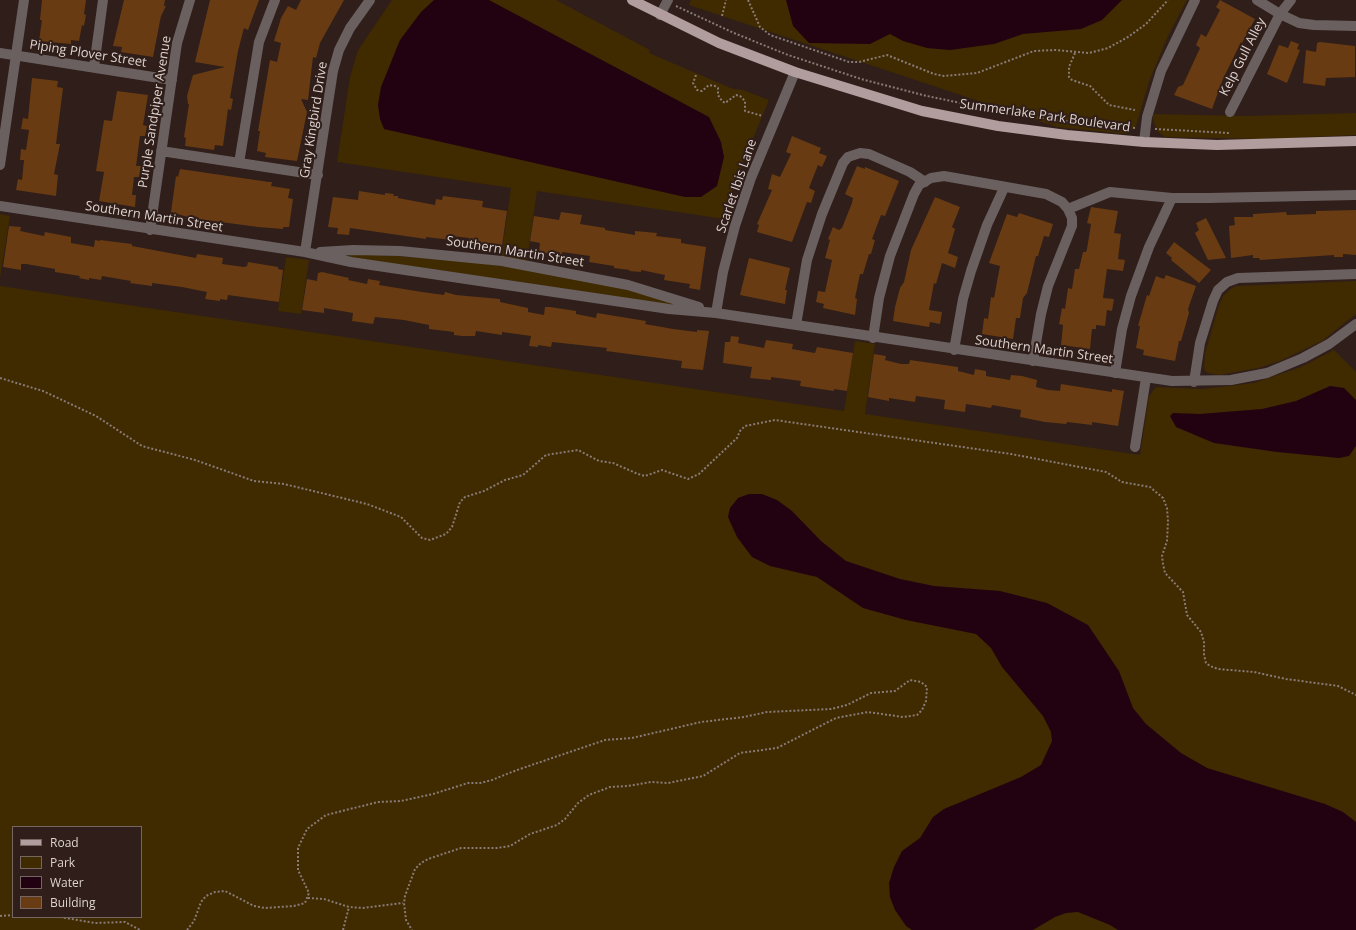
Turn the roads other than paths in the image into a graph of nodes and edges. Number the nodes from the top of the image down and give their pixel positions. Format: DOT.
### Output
graph roads {
  1 [pos="24,0"];
  2 [pos="103,0"];
  3 [pos="190,0"];
  4 [pos="275,0"];
  5 [pos="370,0"];
  6 [pos="632,0"];
  7 [pos="668,0"];
  8 [pos="1195,0"];
  9 [pos="1257,0"];
  10 [pos="1291,0"];
  11 [pos="1280,14"];
  12 [pos="660,15"];
  13 [pos="1356,26"];
  14 [pos="0,53"];
  15 [pos="15,56"];
  16 [pos="94,67"];
  17 [pos="795,72"];
  18 [pos="172,80"];
  19 [pos="1230,112"];
  20 [pos="1144,142"];
  21 [pos="1356,142"];
  22 [pos="161,151"];
  23 [pos="239,163"];
  24 [pos="0,165"];
  25 [pos="318,175"];
  26 [pos="925,182"];
  27 [pos="1004,188"];
  28 [pos="1356,195"];
  29 [pos="1172,198"];
  30 [pos="0,206"];
  31 [pos="1068,208"];
  32 [pos="150,230"];
  33 [pos="305,252"];
  34 [pos="1356,274"];
  35 [pos="716,313"];
  36 [pos="1356,324"];
  37 [pos="796,325"];
  38 [pos="874,338"];
  39 [pos="954,350"];
  40 [pos="1033,361"];
  41 [pos="1115,373"];
  42 [pos="1146,378"];
  43 [pos="1194,382"];
  44 [pos="1135,447"];
  1 -- 15 [label="street"];
  2 -- 16 [label="street"];
  3 -- 18 [label="street, Purple Sandpiper Avenue"];
  4 -- 23 [label="street"];
  5 -- 25 [label="street, Gray Kingbird Drive"];
  6 -- 12 [label="main road, Summerlake Park Boulevard"];
  7 -- 12 [label="street"];
  8 -- 20 [label="street"];
  9 -- 11 [label="street"];
  10 -- 11 [label="street, Kelp Gull Alley"];
  11 -- 13 [label="street"];
  11 -- 19 [label="street, Kelp Gull Alley"];
  12 -- 17 [label="main road, Summerlake Park Boulevard"];
  14 -- 15 [label="street, Piping Plover Street"];
  15 -- 16 [label="street, Piping Plover Street"];
  15 -- 24 [label="street"];
  16 -- 18 [label="street, Piping Plover Street"];
  17 -- 20 [label="main road, Summerlake Park Boulevard"];
  17 -- 35 [label="street, Scarlet Ibis Lane"];
  18 -- 22 [label="street, Purple Sandpiper Avenue"];
  20 -- 21 [label="main road, Summerlake Park Boulevard"];
  22 -- 23 [label="street"];
  22 -- 32 [label="street, Purple Sandpiper Avenue"];
  23 -- 25 [label="street"];
  25 -- 33 [label="street, Gray Kingbird Drive"];
  26 -- 27 [label="street"];
  26 -- 37 [label="street"];
  26 -- 38 [label="street"];
  27 -- 31 [label="street"];
  27 -- 39 [label="street"];
  28 -- 29 [label="street"];
  29 -- 31 [label="street"];
  29 -- 41 [label="street"];
  30 -- 32 [label="street, Southern Martin Street"];
  31 -- 40 [label="street"];
  32 -- 33 [label="street, Southern Martin Street"];
  33 -- 35 [label="street, Southern Martin Street"];
  33 -- 35 [label="street, Southern Martin Street"];
  34 -- 43 [label="street"];
  35 -- 37 [label="street, Southern Martin Street"];
  36 -- 43 [label="street, Southern Martin Street"];
  37 -- 38 [label="street, Southern Martin Street"];
  38 -- 39 [label="street, Southern Martin Street"];
  39 -- 40 [label="street, Southern Martin Street"];
  40 -- 41 [label="street, Southern Martin Street"];
  41 -- 42 [label="street, Southern Martin Street"];
  42 -- 43 [label="street, Southern Martin Street"];
  42 -- 44 [label="street"];
}
